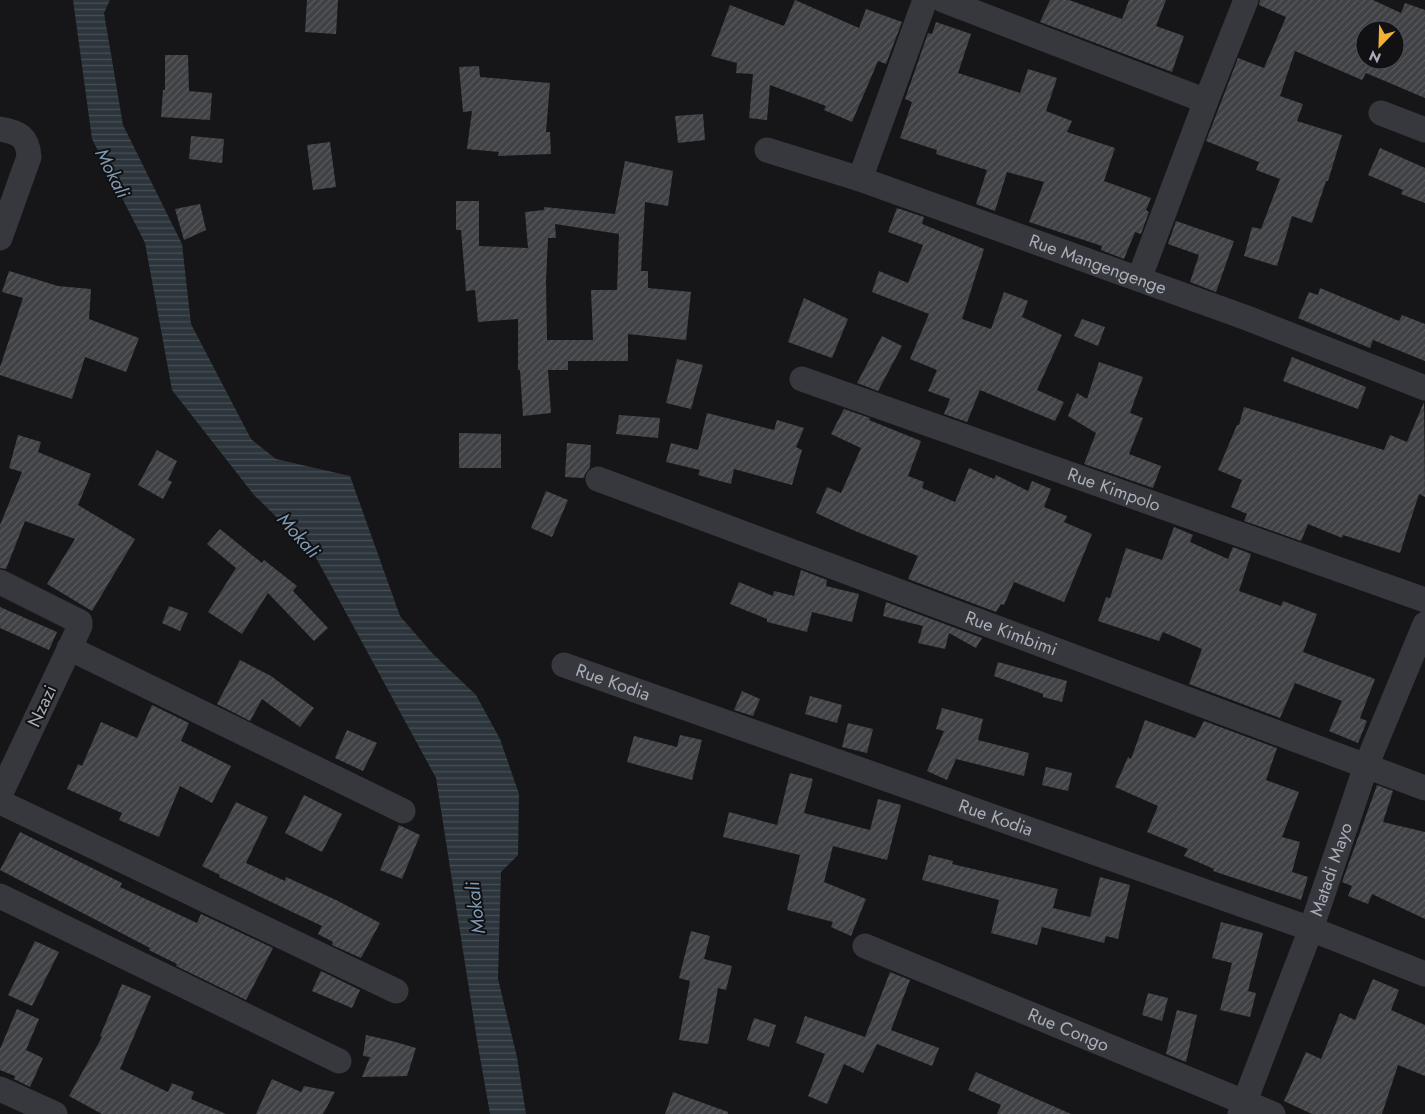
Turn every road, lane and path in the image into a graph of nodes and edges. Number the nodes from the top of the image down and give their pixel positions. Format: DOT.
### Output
graph roads {
  1 [pos="924,0"];
  2 [pos="943,0"];
  3 [pos="1246,0"];
  4 [pos="1206,101"];
  5 [pos="1381,113"];
  6 [pos="0,129"];
  7 [pos="1425,130"];
  8 [pos="767,150"];
  9 [pos="860,179"];
  10 [pos="0,238"];
  11 [pos="1139,280"];
  12 [pos="802,379"];
  13 [pos="1425,388"];
  14 [pos="598,479"];
  15 [pos="0,582"];
  16 [pos="1425,600"];
  17 [pos="1425,624"];
  18 [pos="69,648"];
  19 [pos="564,665"];
  20 [pos="1366,766"];
  21 [pos="1425,788"];
  22 [pos="0,795"];
  23 [pos="0,802"];
  24 [pos="403,811"];
  25 [pos="0,896"];
  26 [pos="1311,929"];
  27 [pos="864,946"];
  28 [pos="1425,974"];
  29 [pos="396,991"];
  30 [pos="339,1061"];
  31 [pos="0,1089"];
  32 [pos="1242,1108"];
  33 [pos="55,1114"];
  34 [pos="1273,1114"];
  1 -- 9 [label="street"];
  2 -- 4 [label="street"];
  3 -- 4 [label="street"];
  4 -- 11 [label="street"];
  5 -- 7 [label="street"];
  6 -- 10 [label="street"];
  8 -- 9 [label="street, Rue Mangengenge"];
  9 -- 11 [label="street, Rue Mangengenge"];
  11 -- 13 [label="street, Rue Mangengenge"];
  12 -- 16 [label="street, Rue Kimpolo"];
  14 -- 20 [label="street, Rue Kimbimi"];
  15 -- 18 [label="street, Nzazi"];
  17 -- 20 [label="street, Matadi Mayo"];
  18 -- 22 [label="street, Nzazi"];
  18 -- 24 [label="street"];
  19 -- 26 [label="street, Rue Kodia"];
  20 -- 21 [label="street, Rue Kimbimi"];
  20 -- 26 [label="street, Matadi Mayo"];
  23 -- 29 [label="street"];
  25 -- 30 [label="street"];
  26 -- 28 [label="street, Rue Kodia"];
  26 -- 32 [label="street, Matadi Mayo"];
  27 -- 32 [label="street, Rue Congo"];
  31 -- 33 [label="street"];
  32 -- 34 [label="street, Rue Congo"];
}
